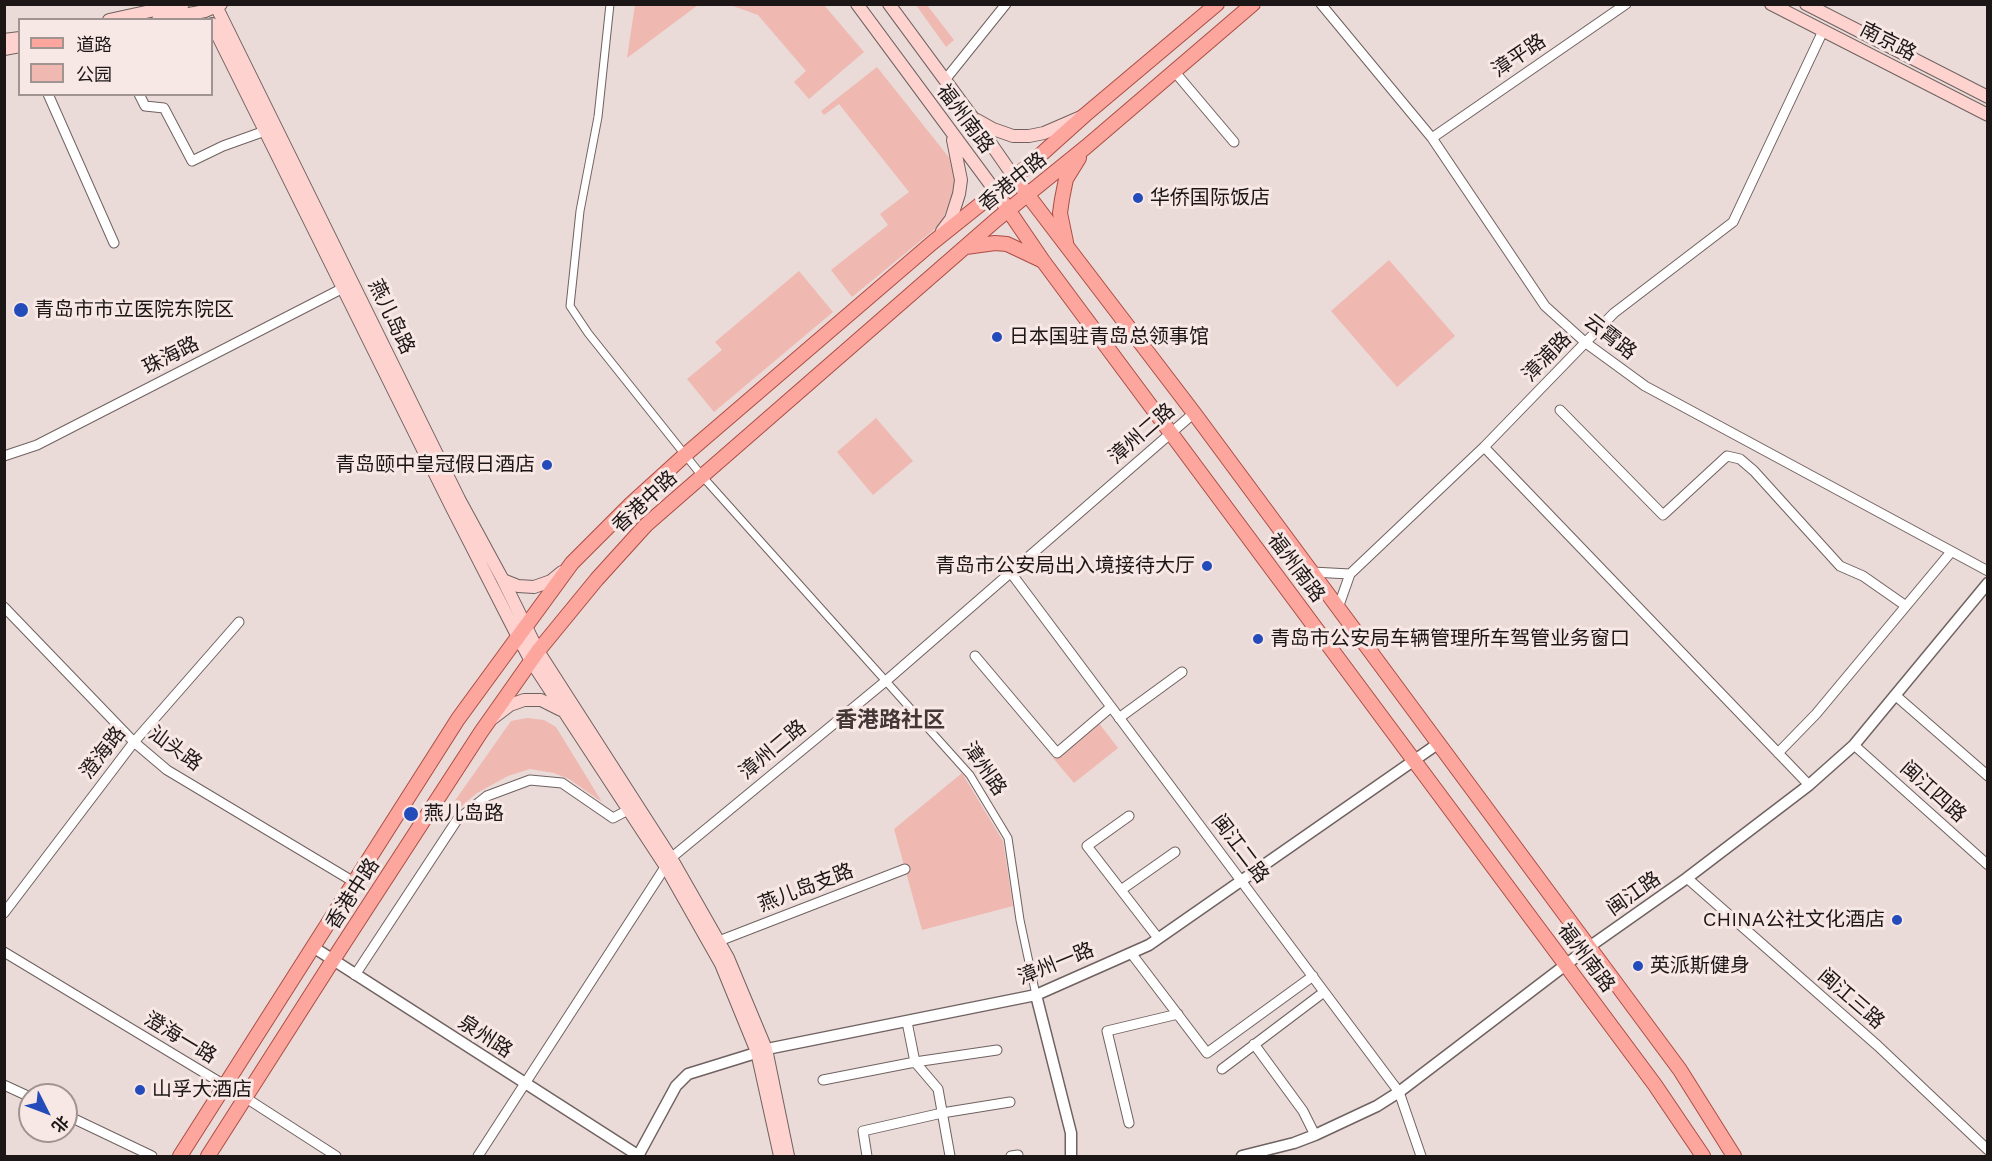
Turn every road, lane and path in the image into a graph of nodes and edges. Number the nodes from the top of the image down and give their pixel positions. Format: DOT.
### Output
graph roads {
  1 [pos="183,4"];
  2 [pos="610,4"];
  3 [pos="890,4"];
  4 [pos="1006,4"];
  5 [pos="1217,4"];
  6 [pos="1253,4"];
  7 [pos="1322,4"];
  8 [pos="1626,4"];
  9 [pos="1771,4"];
  10 [pos="1806,4"];
  11 [pos="856,5"];
  12 [pos="211,9"];
  13 [pos="118,18"];
  14 [pos="168,18"];
  15 [pos="213,26"];
  16 [pos="1823,31"];
  17 [pos="1174,71"];
  18 [pos="945,80"];
  19 [pos="49,96"];
  20 [pos="140,96"];
  21 [pos="1988,97"];
  22 [pos="1085,115"];
  23 [pos="1988,115"];
  24 [pos="973,118"];
  25 [pos="265,131"];
  26 [pos="951,133"];
  27 [pos="1432,138"];
  28 [pos="1234,142"];
  29 [pos="1086,147"];
  30 [pos="1014,177"];
  31 [pos="996,192"];
  32 [pos="1027,195"];
  33 [pos="1010,209"];
  34 [pos="114,243"];
  35 [pos="932,243"];
  36 [pos="1067,244"];
  37 [pos="966,247"];
  38 [pos="1043,261"];
  39 [pos="348,286"];
  40 [pos="1586,343"];
  41 [pos="1560,410"];
  42 [pos="1194,413"];
  43 [pos="1171,433"];
  44 [pos="1484,447"];
  45 [pos="685,455"];
  46 [pos="4,456"];
  47 [pos="702,476"];
  48 [pos="1951,552"];
  49 [pos="572,563"];
  50 [pos="1988,571"];
  51 [pos="1312,572"];
  52 [pos="1011,573"];
  53 [pos="1350,574"];
  54 [pos="503,580"];
  55 [pos="1988,583"];
  56 [pos="1906,606"];
  57 [pos="4,608"];
  58 [pos="1338,608"];
  59 [pos="239,622"];
  60 [pos="522,633"];
  61 [pos="535,656"];
  62 [pos="975,656"];
  63 [pos="1182,672"];
  64 [pos="887,680"];
  65 [pos="1895,695"];
  66 [pos="1111,707"];
  67 [pos="566,714"];
  68 [pos="1119,718"];
  69 [pos="489,720"];
  70 [pos="134,742"];
  71 [pos="1439,743"];
  72 [pos="1854,745"];
  73 [pos="1778,753"];
  74 [pos="1414,759"];
  75 [pos="1988,776"];
  76 [pos="1809,785"];
  77 [pos="628,810"];
  78 [pos="1129,816"];
  79 [pos="1175,852"];
  80 [pos="668,863"];
  81 [pos="1988,865"];
  82 [pos="905,869"];
  83 [pos="1687,878"];
  84 [pos="1240,880"];
  85 [pos="354,882"];
  86 [pos="1121,890"];
  87 [pos="4,913"];
  88 [pos="1158,938"];
  89 [pos="719,941"];
  90 [pos="313,947"];
  91 [pos="1589,947"];
  92 [pos="4,952"];
  93 [pos="1131,953"];
  94 [pos="333,960"];
  95 [pos="1566,964"];
  96 [pos="356,975"];
  97 [pos="1313,976"];
  98 [pos="1324,992"];
  99 [pos="1036,995"];
  100 [pos="1178,1014"];
  101 [pos="907,1022"];
  102 [pos="1254,1044"];
  103 [pos="997,1050"];
  104 [pos="761,1051"];
  105 [pos="915,1062"];
  106 [pos="1221,1069"];
  107 [pos="823,1080"];
  108 [pos="4,1085"];
  109 [pos="525,1085"];
  110 [pos="224,1086"];
  111 [pos="18,1091"];
  112 [pos="1399,1092"];
  113 [pos="246,1098"];
  114 [pos="1010,1102"];
  115 [pos="942,1113"];
  116 [pos="78,1121"];
  117 [pos="1129,1123"];
  118 [pos="1315,1135"];
  119 [pos="1988,1150"];
  120 [pos="152,1156"];
  121 [pos="180,1156"];
  122 [pos="208,1156"];
  123 [pos="336,1156"];
  124 [pos="478,1156"];
  125 [pos="639,1156"];
  126 [pos="780,1156"];
  127 [pos="788,1156"];
  128 [pos="867,1156"];
  129 [pos="950,1156"];
  130 [pos="1071,1156"];
  131 [pos="1242,1156"];
  132 [pos="1421,1156"];
  133 [pos="1703,1156"];
  134 [pos="1734,1156"];
  1 -- 13 [label="main road"];
  2 -- 45 [label="street, 漳州路"];
  3 -- 18 [label="main road, 福州南路"];
  4 -- 18 [label="street"];
  5 -- 22 [label="main road, 香港中路"];
  6 -- 17 [label="main road, 香港中路"];
  7 -- 27 [label="street, 云霄路"];
  8 -- 27 [label="street, 漳平路"];
  9 -- 16 [label="main road, 南京路"];
  10 -- 21 [label="main road, 南京路"];
  11 -- 26 [label="main road, 福州南路"];
  12 -- 14 [label="main road"];
  12 -- 39 [label="main road, 燕儿岛路"];
  15 -- 25 [label="main road, 燕儿岛路"];
  16 -- 23 [label="main road, 南京路"];
  16 -- 40 [label="street, 漳浦路"];
  17 -- 28 [label="street"];
  17 -- 29 [label="main road, 香港中路"];
  18 -- 24 [label="main road, 福州南路"];
  19 -- 34 [label="street"];
  20 -- 25 [label="street"];
  22 -- 24 [label="main road"];
  22 -- 30 [label="main road, 香港中路"];
  24 -- 30 [label="main road, 福州南路"];
  25 -- 39 [label="main road, 燕儿岛路"];
  26 -- 31 [label="main road, 福州南路"];
  26 -- 35 [label="main road"];
  27 -- 40 [label="street, 云霄路"];
  29 -- 32 [label="main road, 香港中路"];
  29 -- 36 [label="main road"];
  30 -- 31 [label="main road, 香港中路"];
  30 -- 32 [label="main road, 福州南路"];
  31 -- 33 [label="main road, 福州南路"];
  31 -- 35 [label="main road, 香港中路"];
  32 -- 33 [label="main road, 香港中路"];
  32 -- 36 [label="main road, 福州南路"];
  33 -- 37 [label="main road, 香港中路"];
  33 -- 38 [label="main road, 福州南路"];
  35 -- 45 [label="main road, 香港中路"];
  36 -- 42 [label="main road, 福州南路"];
  37 -- 38 [label="main road"];
  37 -- 47 [label="main road, 香港中路"];
  38 -- 43 [label="main road, 福州南路"];
  39 -- 46 [label="street, 珠海路"];
  39 -- 54 [label="main road, 燕儿岛路"];
  39 -- 60 [label="main road, 燕儿岛路"];
  40 -- 44 [label="street, 漳浦路"];
  40 -- 48 [label="street, 云霄路"];
  41 -- 56 [label="street"];
  42 -- 43 [label="street, 漳州二路"];
  42 -- 51 [label="main road, 福州南路"];
  43 -- 52 [label="street, 漳州二路"];
  43 -- 74 [label="main road, 福州南路"];
  44 -- 53 [label="street, 漳浦路"];
  44 -- 73 [label="street"];
  45 -- 47 [label="street, 漳州路"];
  45 -- 49 [label="main road, 香港中路"];
  47 -- 61 [label="main road, 香港中路"];
  47 -- 64 [label="street, 漳州路"];
  48 -- 50 [label="street, 云霄路"];
  48 -- 56 [label="street"];
  49 -- 54 [label="main road"];
  49 -- 60 [label="main road, 香港中路"];
  51 -- 53 [label="street"];
  51 -- 58 [label="main road, 福州南路"];
  52 -- 64 [label="street, 漳州二路"];
  52 -- 66 [label="street, 闽江二路"];
  53 -- 58 [label="street"];
  54 -- 60 [label="main road, 燕儿岛路"];
  55 -- 65 [label="street, 闽江路"];
  56 -- 73 [label="street"];
  57 -- 70 [label="street, 汕头路"];
  58 -- 71 [label="main road, 福州南路"];
  59 -- 70 [label="street, 澄海路"];
  60 -- 61 [label="main road, 燕儿岛路"];
  60 -- 85 [label="main road, 香港中路"];
  61 -- 67 [label="main road, 燕儿岛路"];
  61 -- 69 [label="main road, 香港中路"];
  61 -- 80 [label="main road, 燕儿岛路"];
  62 -- 66 [label="street"];
  63 -- 68 [label="street"];
  64 -- 80 [label="street, 漳州二路"];
  64 -- 99 [label="street, 漳州路"];
  65 -- 72 [label="street, 闽江路"];
  65 -- 75 [label="street"];
  66 -- 68 [label="street, 闽江二路"];
  67 -- 69 [label="main road"];
  67 -- 77 [label="main road, 燕儿岛路"];
  68 -- 84 [label="street, 闽江二路"];
  69 -- 94 [label="main road, 香港中路"];
  70 -- 85 [label="street, 汕头路"];
  70 -- 87 [label="street, 澄海路"];
  71 -- 74 [label="street, 漳州一路"];
  71 -- 91 [label="main road, 福州南路"];
  72 -- 76 [label="street, 闽江路"];
  72 -- 81 [label="street, 闽江四路"];
  73 -- 76 [label="street"];
  74 -- 84 [label="street, 漳州一路"];
  74 -- 95 [label="main road, 福州南路"];
  76 -- 83 [label="street, 闽江路"];
  77 -- 80 [label="main road, 燕儿岛路"];
  77 -- 96 [label="street"];
  78 -- 86 [label="street"];
  79 -- 86 [label="street"];
  80 -- 89 [label="main road, 燕儿岛路"];
  80 -- 104 [label="main road, 燕儿岛路"];
  80 -- 109 [label="street, 漳州二路"];
  82 -- 89 [label="street, 燕儿岛支路"];
  83 -- 91 [label="street, 闽江路"];
  83 -- 119 [label="street, 闽江三路"];
  84 -- 88 [label="street, 漳州一路"];
  84 -- 97 [label="street, 闽江二路"];
  85 -- 90 [label="main road, 香港中路"];
  86 -- 88 [label="street"];
  88 -- 93 [label="street, 漳州一路"];
  89 -- 104 [label="main road, 燕儿岛路"];
  90 -- 94 [label="street, 泉州路"];
  90 -- 110 [label="main road, 香港中路"];
  91 -- 95 [label="street, 闽江路"];
  91 -- 134 [label="main road, 福州南路"];
  92 -- 110 [label="street, 澄海一路"];
  93 -- 99 [label="street, 漳州一路"];
  93 -- 100 [label="street"];
  94 -- 96 [label="street, 泉州路"];
  94 -- 113 [label="main road, 香港中路"];
  95 -- 112 [label="street, 闽江路"];
  95 -- 133 [label="main road, 福州南路"];
  96 -- 109 [label="street, 泉州路"];
  97 -- 98 [label="street, 闽江二路"];
  97 -- 100 [label="street"];
  98 -- 102 [label="street"];
  98 -- 112 [label="street, 闽江二路"];
  99 -- 101 [label="street, 漳州一路"];
  99 -- 130 [label="street, 漳州路"];
  100 -- 117 [label="street"];
  101 -- 104 [label="street, 漳州一路"];
  101 -- 105 [label="street"];
  102 -- 106 [label="street"];
  102 -- 118 [label="street"];
  103 -- 105 [label="street"];
  104 -- 125 [label="street, 漳州一路"];
  104 -- 126 [label="main road, 燕儿岛路"];
  104 -- 127 [label="main road, 燕儿岛路"];
  105 -- 107 [label="street"];
  105 -- 115 [label="street"];
  108 -- 111 [label="street"];
  109 -- 124 [label="street, 漳州二路"];
  109 -- 125 [label="street, 泉州路"];
  110 -- 113 [label="street, 澄海一路"];
  110 -- 121 [label="main road, 香港中路"];
  112 -- 118 [label="street, 闽江路"];
  112 -- 132 [label="street, 闽江二路"];
  113 -- 122 [label="main road, 香港中路"];
  113 -- 123 [label="street, 澄海一路"];
  114 -- 115 [label="street"];
  115 -- 128 [label="street"];
  115 -- 129 [label="street"];
  116 -- 120 [label="street"];
  118 -- 131 [label="street, 闽江路"];
}
